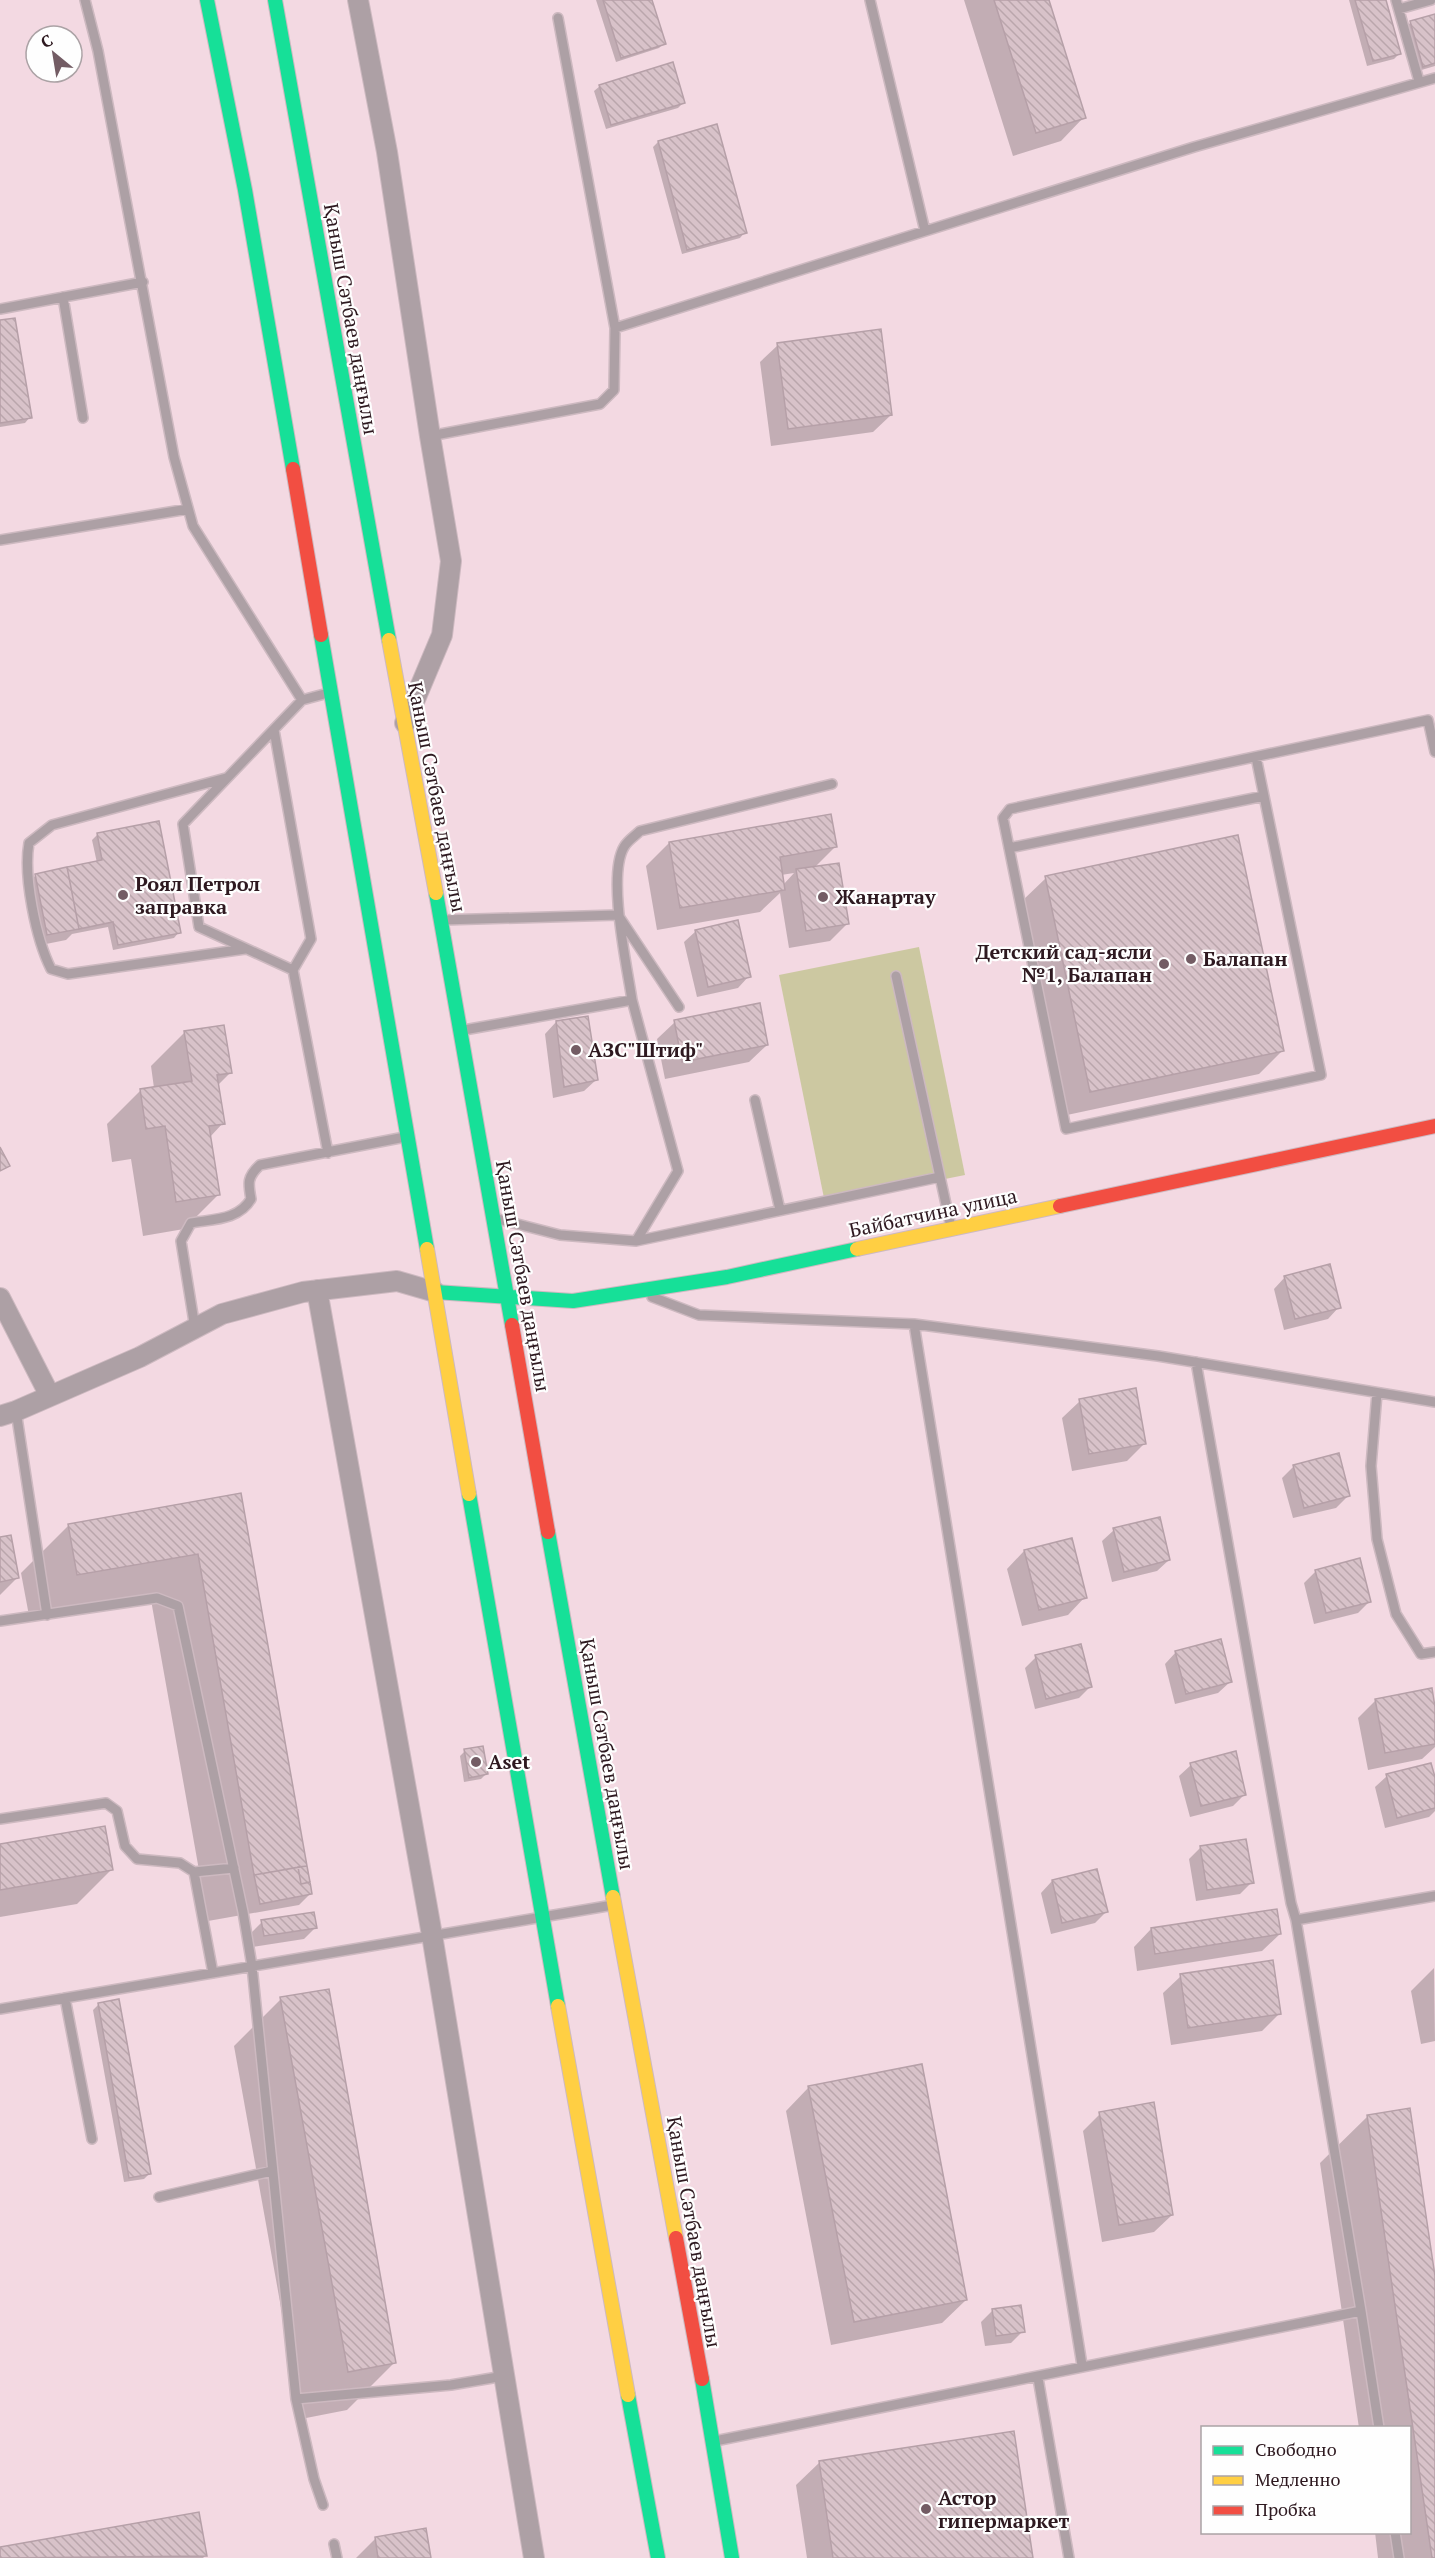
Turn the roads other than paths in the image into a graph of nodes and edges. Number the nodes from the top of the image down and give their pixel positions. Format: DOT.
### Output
graph roads {
  1 [pos="85,0"];
  2 [pos="207,0"];
  3 [pos="275,0"];
  4 [pos="358,0"];
  5 [pos="870,0"];
  6 [pos="1431,0"];
  7 [pos="1397,4"];
  8 [pos="558,18"];
  9 [pos="1435,78"];
  10 [pos="1419,81"];
  11 [pos="925,231"];
  12 [pos="143,282"];
  13 [pos="63,297"];
  14 [pos="0,309"];
  15 [pos="615,328"];
  16 [pos="83,418"];
  17 [pos="430,436"];
  18 [pos="189,509"];
  19 [pos="0,540"];
  20 [pos="330,692"];
  21 [pos="302,700"];
  22 [pos="404,726"];
  23 [pos="274,730"];
  24 [pos="1435,752"];
  25 [pos="1256,757"];
  26 [pos="228,778"];
  27 [pos="832,784"];
  28 [pos="1264,796"];
  29 [pos="1009,848"];
  30 [pos="618,915"];
  31 [pos="441,920"];
  32 [pos="246,949"];
  33 [pos="292,970"];
  34 [pos="896,976"];
  35 [pos="632,1000"];
  36 [pos="679,1007"];
  37 [pos="459,1031"];
  38 [pos="755,1100"];
  39 [pos="1435,1126"];
  40 [pos="407,1136"];
  41 [pos="328,1153"];
  42 [pos="940,1177"];
  43 [pos="780,1210"];
  44 [pos="493,1218"];
  45 [pos="952,1229"];
  46 [pos="636,1241"];
  47 [pos="317,1290"];
  48 [pos="638,1291"];
  49 [pos="435,1292"];
  50 [pos="0,1298"];
  51 [pos="507,1299"];
  52 [pos="914,1324"];
  53 [pos="195,1328"];
  54 [pos="1196,1362"];
  55 [pos="1377,1393"];
  56 [pos="50,1396"];
  57 [pos="1435,1402"];
  58 [pos="8,1413"];
  59 [pos="47,1615"];
  60 [pos="0,1621"];
  61 [pos="1435,1652"];
  62 [pos="0,1819"];
  63 [pos="234,1868"];
  64 [pos="194,1872"];
  65 [pos="1435,1896"];
  66 [pos="614,1905"];
  67 [pos="542,1916"];
  68 [pos="1296,1920"];
  69 [pos="432,1935"];
  70 [pos="252,1966"];
  71 [pos="213,1973"];
  72 [pos="65,1998"];
  73 [pos="0,2010"];
  74 [pos="92,2139"];
  75 [pos="272,2171"];
  76 [pos="159,2197"];
  77 [pos="1361,2311"];
  78 [pos="1082,2366"];
  79 [pos="504,2376"];
  80 [pos="1038,2378"];
  81 [pos="296,2399"];
  82 [pos="1379,2426"];
  83 [pos="713,2441"];
  84 [pos="323,2505"];
  85 [pos="1395,2534"];
  86 [pos="334,2544"];
  87 [pos="337,2558"];
  88 [pos="534,2558"];
  89 [pos="658,2558"];
  90 [pos="732,2558"];
  91 [pos="1069,2558"];
  92 [pos="1399,2558"];
  1 -- 12 [label="lane"];
  2 -- 20 [label="main road"];
  3 -- 22 [label="main road, Қаныш Сәтбаев даңғылы"];
  4 -- 17 [label="street"];
  5 -- 11 [label="lane"];
  6 -- 7 [label="lane"];
  7 -- 10 [label="lane"];
  8 -- 15 [label="lane"];
  9 -- 10 [label="lane"];
  10 -- 11 [label="lane"];
  11 -- 15 [label="lane"];
  12 -- 13 [label="lane"];
  12 -- 18 [label="lane"];
  13 -- 14 [label="lane"];
  13 -- 16 [label="lane"];
  15 -- 17 [label="lane"];
  17 -- 22 [label="street"];
  18 -- 19 [label="lane"];
  18 -- 21 [label="lane"];
  20 -- 21 [label="lane"];
  20 -- 40 [label="main road"];
  21 -- 23 [label="lane"];
  22 -- 31 [label="main road, Қаныш Сәтбаев даңғылы"];
  23 -- 26 [label="lane"];
  23 -- 33 [label="lane"];
  24 -- 25 [label="lane"];
  25 -- 28 [label="lane"];
  25 -- 29 [label="lane"];
  26 -- 32 [label="lane"];
  26 -- 32 [label="lane"];
  27 -- 30 [label="lane"];
  28 -- 29 [label="lane"];
  28 -- 29 [label="lane"];
  30 -- 31 [label="lane"];
  30 -- 35 [label="lane"];
  30 -- 36 [label="lane"];
  31 -- 37 [label="main road, Қаныш Сәтбаев даңғылы"];
  32 -- 33 [label="lane"];
  33 -- 41 [label="lane"];
  34 -- 42 [label="lane"];
  35 -- 37 [label="lane"];
  35 -- 46 [label="lane"];
  37 -- 44 [label="main road, Қаныш Сәтбаев даңғылы"];
  38 -- 43 [label="lane"];
  39 -- 45 [label="main road, Байбатчина улица"];
  40 -- 41 [label="lane"];
  40 -- 49 [label="main road"];
  41 -- 53 [label="lane"];
  42 -- 43 [label="lane"];
  42 -- 45 [label="lane"];
  43 -- 46 [label="lane"];
  44 -- 46 [label="lane"];
  44 -- 51 [label="main road, Қаныш Сәтбаев даңғылы"];
  45 -- 48 [label="main road, Байбатчина улица"];
  47 -- 49 [label="street"];
  47 -- 53 [label="street"];
  47 -- 69 [label="street"];
  48 -- 51 [label="main road, Байбатчина улица"];
  48 -- 52 [label="lane"];
  49 -- 51 [label="main road, Байбатчина улица"];
  49 -- 67 [label="main road"];
  50 -- 56 [label="street"];
  51 -- 66 [label="main road, Қаныш Сәтбаев даңғылы"];
  52 -- 54 [label="lane"];
  52 -- 78 [label="lane"];
  53 -- 56 [label="street"];
  54 -- 55 [label="lane"];
  54 -- 68 [label="lane"];
  55 -- 57 [label="lane"];
  55 -- 61 [label="lane"];
  56 -- 58 [label="street"];
  58 -- 59 [label="lane"];
  59 -- 60 [label="lane"];
  59 -- 63 [label="lane"];
  62 -- 64 [label="lane"];
  63 -- 64 [label="lane"];
  63 -- 70 [label="lane"];
  64 -- 71 [label="lane"];
  65 -- 68 [label="lane"];
  66 -- 67 [label="lane"];
  66 -- 83 [label="main road, Қаныш Сәтбаев даңғылы"];
  67 -- 69 [label="lane"];
  67 -- 89 [label="main road"];
  68 -- 77 [label="lane"];
  69 -- 70 [label="lane"];
  69 -- 79 [label="street"];
  70 -- 71 [label="lane"];
  70 -- 75 [label="lane"];
  71 -- 72 [label="lane"];
  72 -- 73 [label="lane"];
  72 -- 74 [label="lane"];
  75 -- 76 [label="lane"];
  75 -- 81 [label="lane"];
  77 -- 78 [label="lane"];
  77 -- 82 [label="lane"];
  78 -- 80 [label="lane"];
  79 -- 81 [label="lane"];
  79 -- 88 [label="street"];
  80 -- 83 [label="lane"];
  80 -- 91 [label="lane"];
  81 -- 84 [label="lane"];
  83 -- 90 [label="main road, Қаныш Сәтбаев даңғылы"];
  85 -- 92 [label="lane"];
  86 -- 87 [label="lane"];
}
